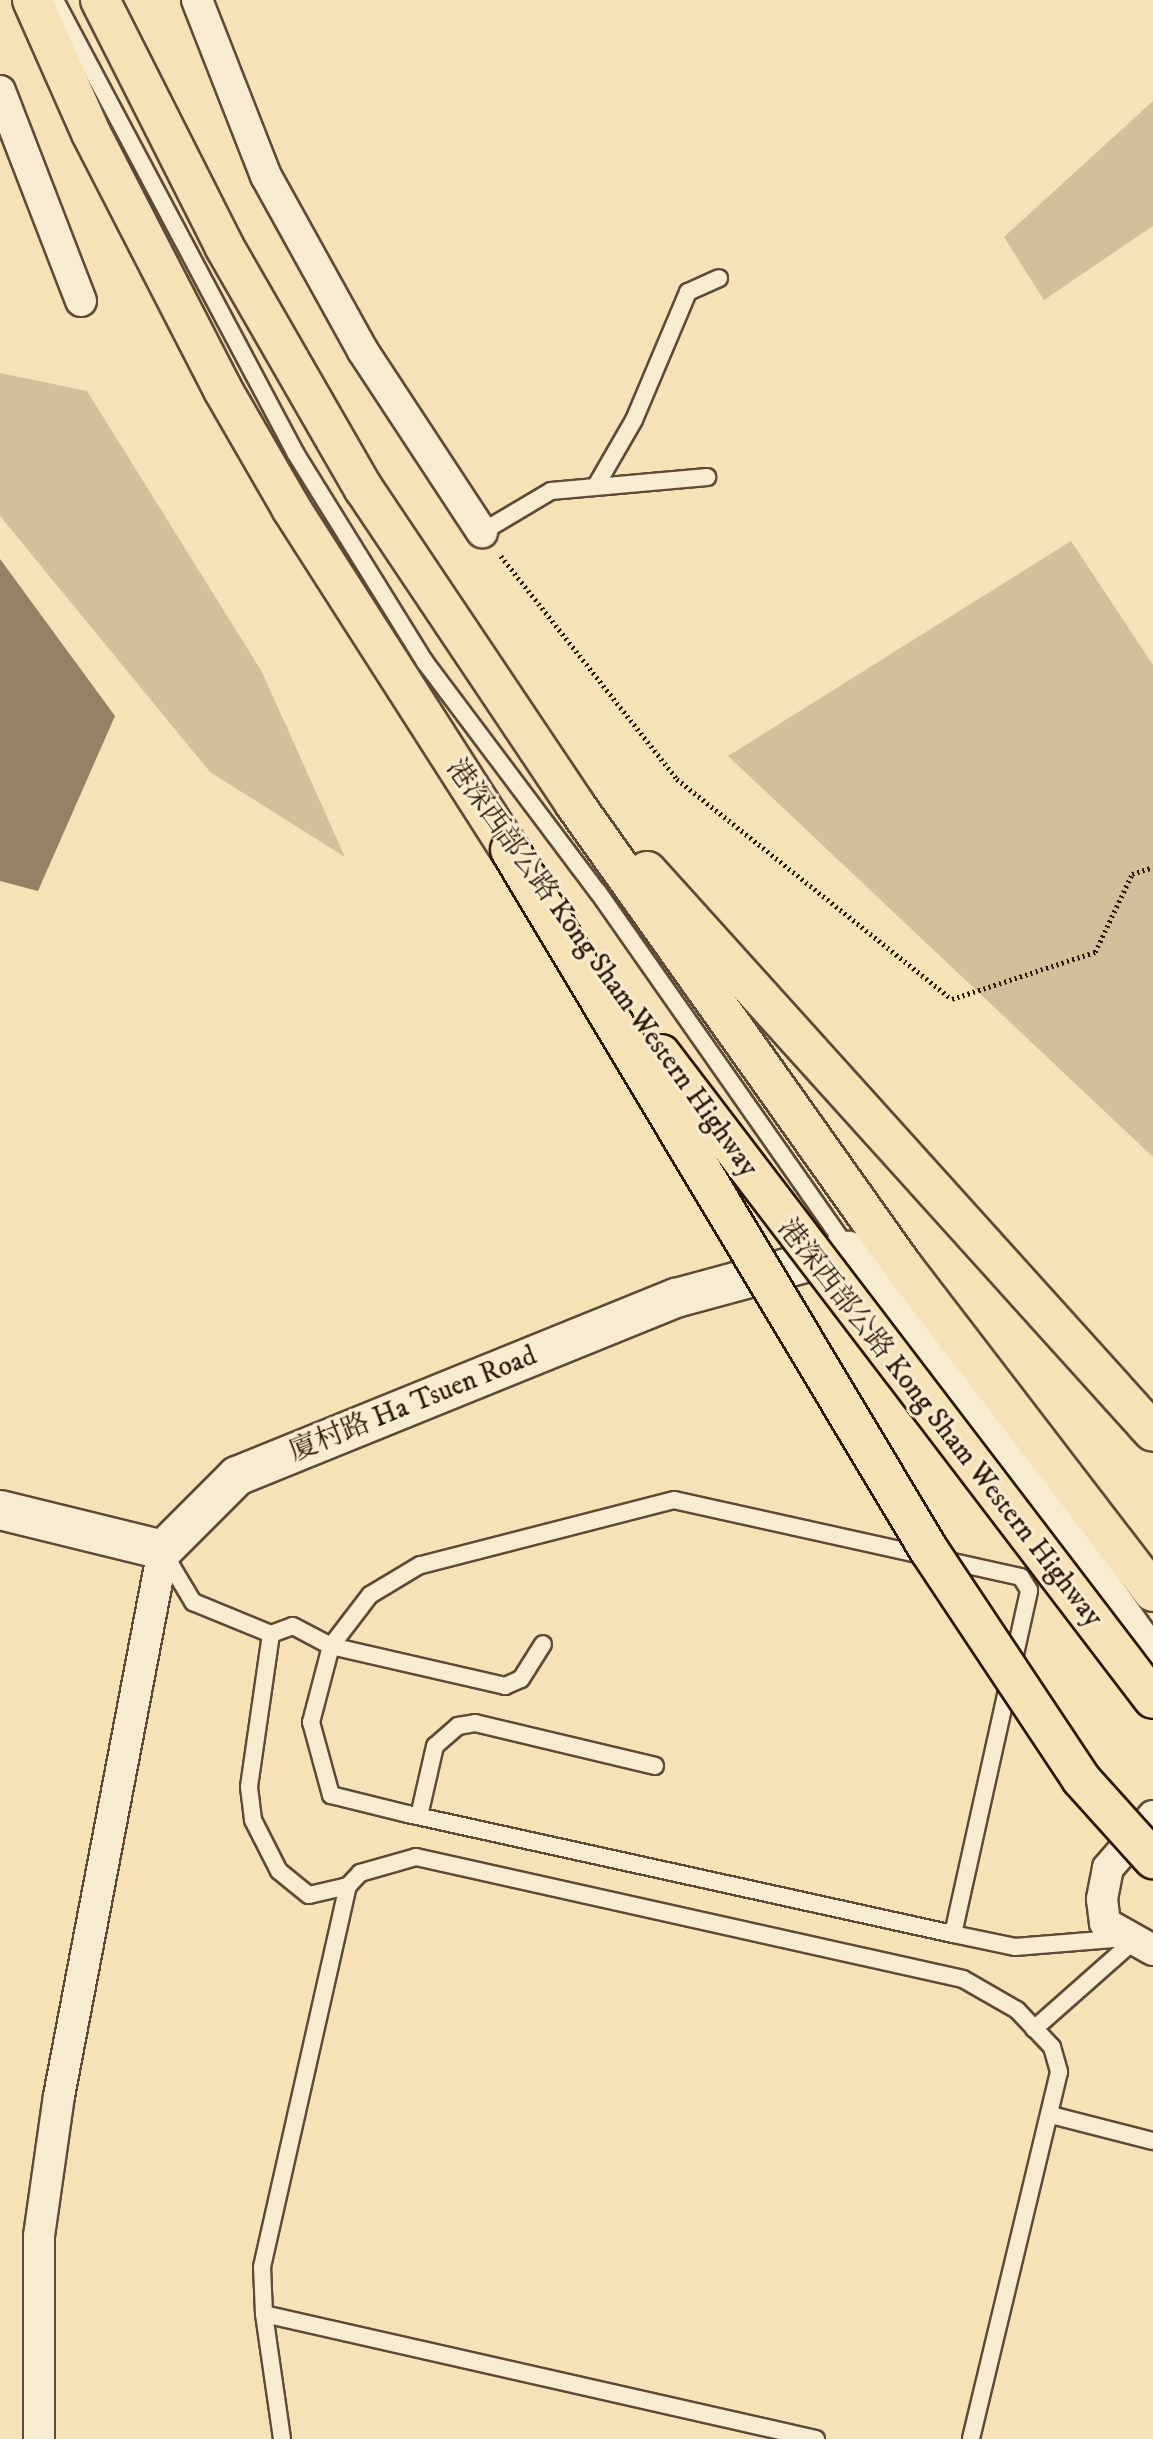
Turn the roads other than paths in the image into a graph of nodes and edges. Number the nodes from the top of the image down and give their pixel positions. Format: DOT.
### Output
graph roads {
  1 [pos="32,0"];
  2 [pos="55,0"];
  3 [pos="100,0"];
  4 [pos="197,0"];
  5 [pos="0,91"];
  6 [pos="719,278"];
  7 [pos="81,301"];
  8 [pos="707,477"];
  9 [pos="597,484"];
  10 [pos="482,532"];
  11 [pos="574,803"];
  12 [pos="510,850"];
  13 [pos="849,1251"];
  14 [pos="1153,1432"];
  15 [pos="0,1510"];
  16 [pos="163,1550"];
  17 [pos="1153,1592"];
  18 [pos="271,1633"];
  19 [pos="543,1644"];
  20 [pos="331,1646"];
  21 [pos="1153,1659"];
  22 [pos="1153,1699"];
  23 [pos="656,1766"];
  24 [pos="419,1816"];
  25 [pos="1153,1816"];
  26 [pos="1153,1859"];
  27 [pos="348,1886"];
  28 [pos="953,1934"];
  29 [pos="1145,1944"];
  30 [pos="1034,2029"];
  31 [pos="1051,2115"];
  32 [pos="1153,2141"];
  33 [pos="264,2314"];
  34 [pos="39,2439"];
  35 [pos="282,2439"];
  36 [pos="816,2439"];
  37 [pos="971,2439"];
  1 -- 12 [label="highway, 港深西部公路 Kong Sham Western Highway"];
  2 -- 13 [label="lane"];
  3 -- 11 [label="highway"];
  4 -- 10 [label="street"];
  5 -- 7 [label="street"];
  6 -- 9 [label="lane"];
  8 -- 9 [label="lane"];
  9 -- 10 [label="lane"];
  11 -- 14 [label="highway"];
  11 -- 17 [label="highway"];
  12 -- 22 [label="highway, 港深西部公路 Kong Sham Western Highway, bridge"];
  12 -- 26 [label="highway, bridge"];
  13 -- 16 [label="street, 廈村路 Ha Tsuen Road"];
  13 -- 21 [label="street"];
  15 -- 16 [label="street"];
  16 -- 18 [label="lane"];
  16 -- 34 [label="street"];
  18 -- 20 [label="lane"];
  18 -- 27 [label="lane"];
  19 -- 20 [label="lane"];
  20 -- 24 [label="lane"];
  20 -- 28 [label="lane"];
  23 -- 24 [label="lane"];
  24 -- 28 [label="lane"];
  25 -- 29 [label="street"];
  27 -- 30 [label="lane"];
  27 -- 33 [label="lane"];
  28 -- 29 [label="lane"];
  29 -- 30 [label="lane"];
  30 -- 31 [label="lane"];
  31 -- 32 [label="lane"];
  31 -- 37 [label="lane"];
  33 -- 35 [label="lane"];
  33 -- 36 [label="lane"];
}
